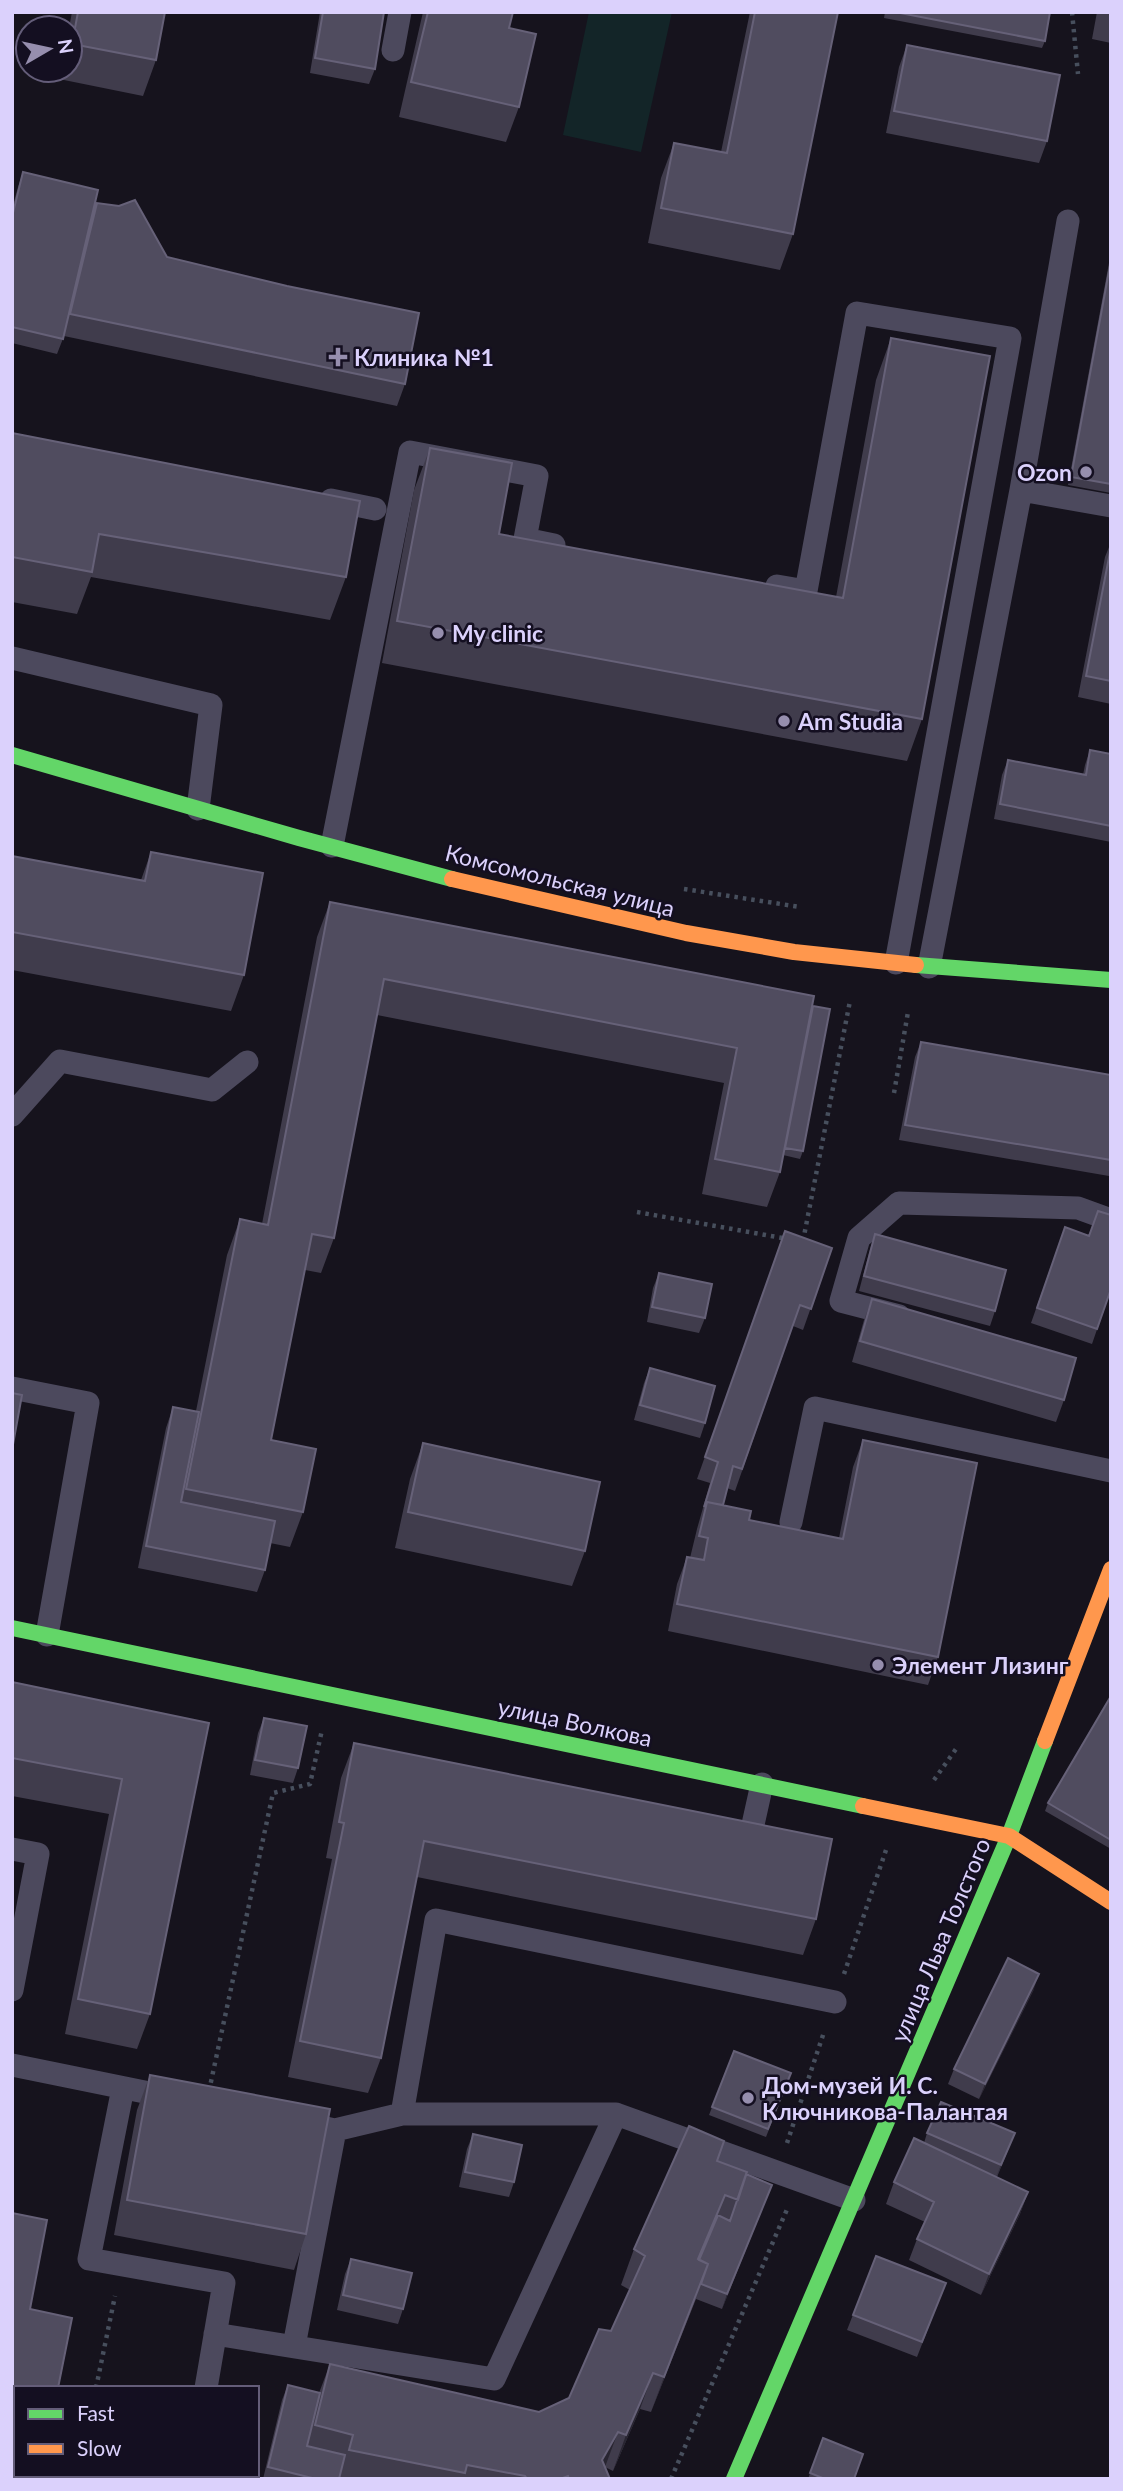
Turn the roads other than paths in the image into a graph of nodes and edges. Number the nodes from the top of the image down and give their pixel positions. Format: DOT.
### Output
graph roads {
  1 [pos="400,12"];
  2 [pos="393,50"];
  3 [pos="1068,221"];
  4 [pos="1021,490"];
  5 [pos="307,496"];
  6 [pos="1111,506"];
  7 [pos="375,509"];
  8 [pos="579,549"];
  9 [pos="752,581"];
  10 [pos="12,658"];
  11 [pos="12,755"];
  12 [pos="198,809"];
  13 [pos="332,846"];
  14 [pos="896,963"];
  15 [pos="929,967"];
  16 [pos="1111,980"];
  17 [pos="247,1062"];
  18 [pos="12,1115"];
  19 [pos="1111,1220"];
  20 [pos="922,1321"];
  21 [pos="12,1388"];
  22 [pos="1111,1471"];
  23 [pos="791,1522"];
  24 [pos="1111,1569"];
  25 [pos="12,1628"];
  26 [pos="47,1635"];
  27 [pos="762,1784"];
  28 [pos="1009,1836"];
  29 [pos="750,1838"];
  30 [pos="12,1849"];
  31 [pos="1111,1902"];
  32 [pos="12,1990"];
  33 [pos="835,2002"];
  34 [pos="12,2065"];
  35 [pos="123,2088"];
  36 [pos="207,2104"];
  37 [pos="616,2113"];
  38 [pos="402,2114"];
  39 [pos="272,2118"];
  40 [pos="335,2130"];
  41 [pos="853,2200"];
  42 [pos="215,2334"];
  43 [pos="294,2346"];
  44 [pos="206,2386"];
  45 [pos="734,2479"];
  1 -- 2 [label="lane"];
  3 -- 4 [label="lane"];
  4 -- 6 [label="lane"];
  4 -- 15 [label="lane"];
  5 -- 7 [label="lane"];
  8 -- 13 [label="lane"];
  9 -- 14 [label="lane"];
  10 -- 12 [label="lane"];
  11 -- 12 [label="street, Комсомольская улица"];
  12 -- 13 [label="street, Комсомольская улица"];
  13 -- 14 [label="street, Комсомольская улица"];
  14 -- 15 [label="street, Комсомольская улица"];
  15 -- 16 [label="street, Комсомольская улица"];
  17 -- 18 [label="lane"];
  19 -- 20 [label="lane"];
  21 -- 26 [label="lane"];
  22 -- 23 [label="lane"];
  24 -- 28 [label="street, улица Льва Толстого"];
  25 -- 26 [label="street, улица Волкова"];
  26 -- 27 [label="street, улица Волкова"];
  27 -- 28 [label="street, улица Волкова"];
  27 -- 29 [label="lane"];
  28 -- 31 [label="street, улица Волкова"];
  28 -- 41 [label="street, улица Льва Толстого"];
  30 -- 32 [label="lane"];
  33 -- 38 [label="lane"];
  34 -- 35 [label="lane"];
  35 -- 36 [label="lane"];
  35 -- 42 [label="lane"];
  37 -- 38 [label="lane"];
  37 -- 41 [label="lane"];
  37 -- 43 [label="lane"];
  38 -- 40 [label="lane"];
  39 -- 40 [label="lane"];
  40 -- 43 [label="lane"];
  41 -- 45 [label="street, улица Льва Толстого"];
  42 -- 43 [label="lane"];
  42 -- 44 [label="lane"];
}
